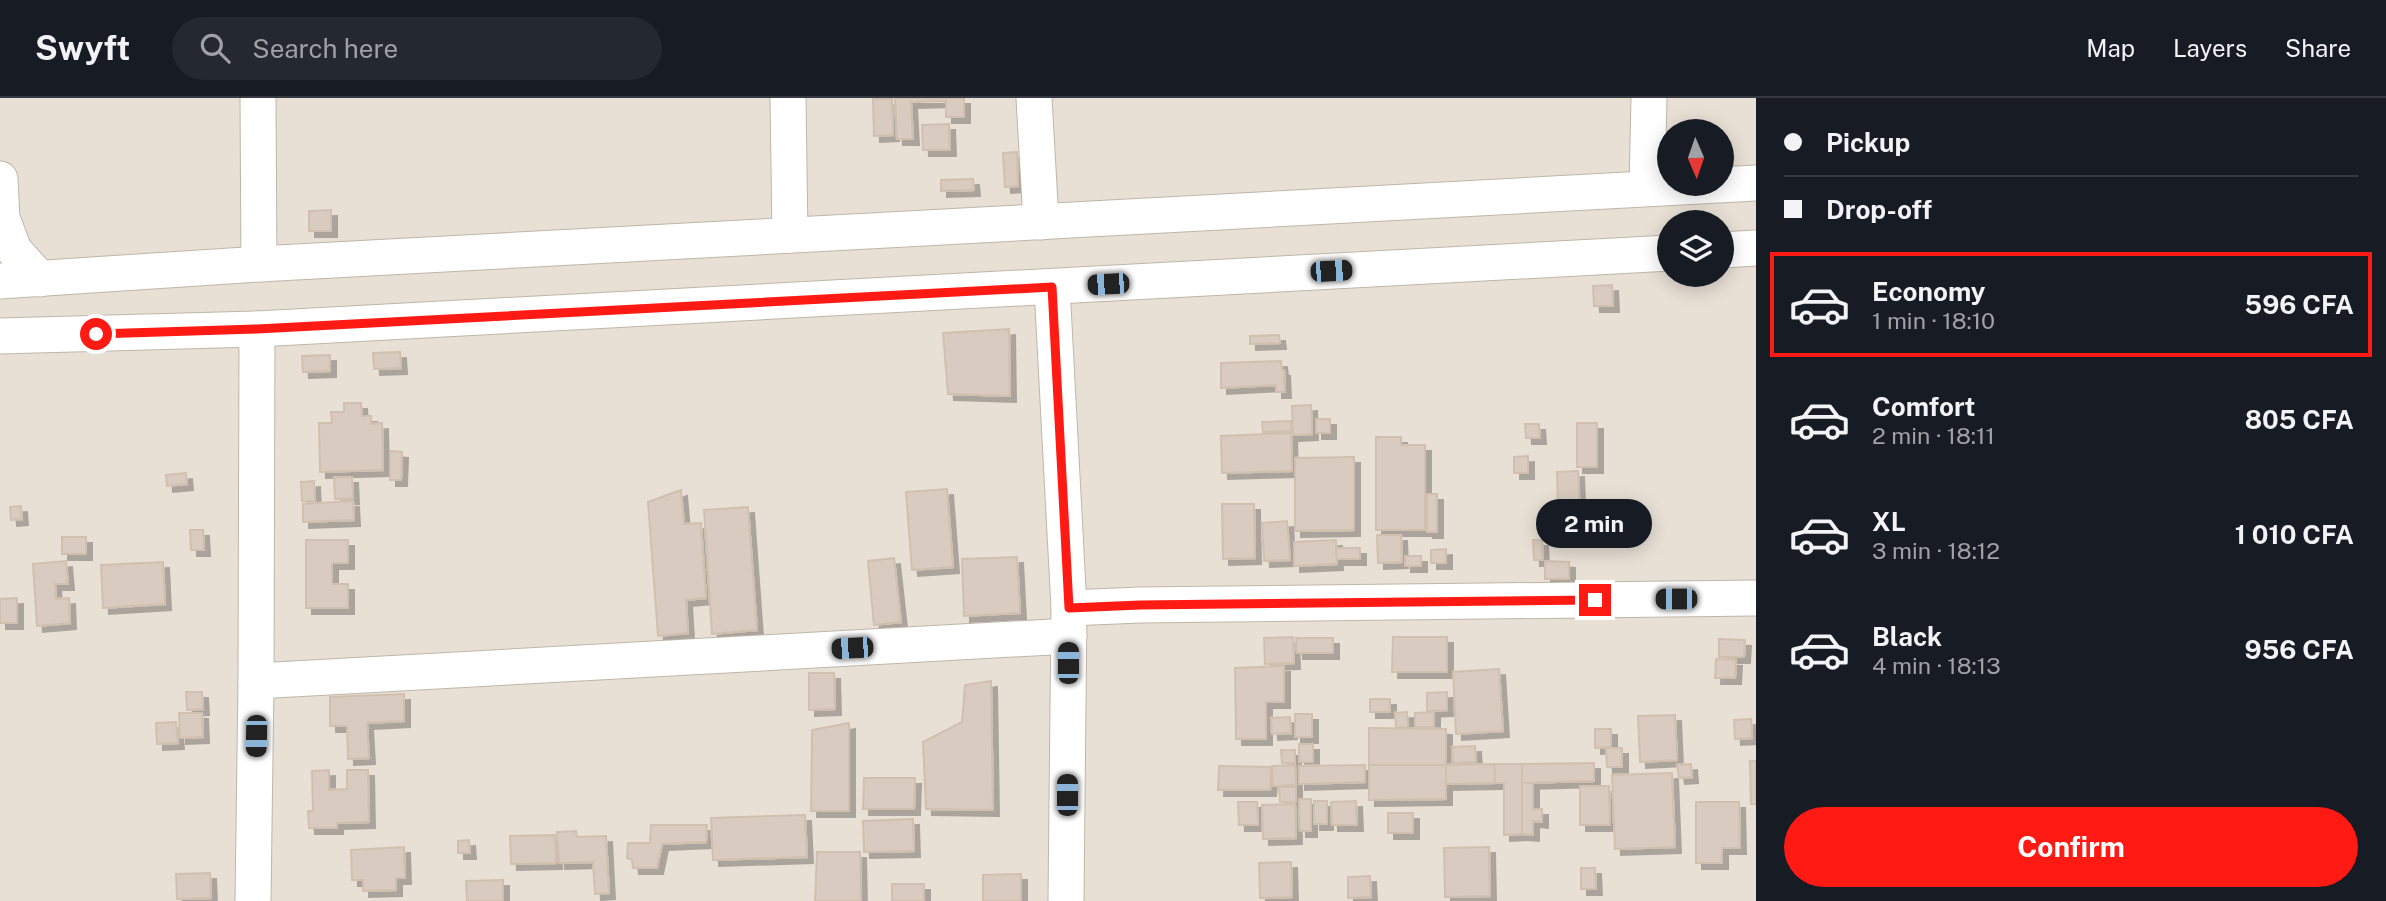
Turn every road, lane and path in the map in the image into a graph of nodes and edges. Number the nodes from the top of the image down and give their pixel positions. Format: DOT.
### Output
graph roads {
  1 [pos="258,98"];
  2 [pos="788,98"];
  3 [pos="1034,98"];
  4 [pos="1649,98"];
  5 [pos="0,179"];
  6 [pos="1756,183"];
  7 [pos="1647,188"];
  8 [pos="1041,222"];
  9 [pos="790,235"];
  10 [pos="1756,248"];
  11 [pos="1734,249"];
  12 [pos="1657,254"];
  13 [pos="259,264"];
  14 [pos="40,279"];
  15 [pos="0,281"];
  16 [pos="1052,287"];
  17 [pos="257,329"];
  18 [pos="0,336"];
  19 [pos="1756,598"];
  20 [pos="1069,622"];
  21 [pos="256,681"];
  22 [pos="253,901"];
  23 [pos="1066,901"];
  1 -- 13 [label="street"];
  2 -- 9 [label="street"];
  3 -- 8 [label="street"];
  4 -- 7 [label="street"];
  5 -- 14 [label="street"];
  6 -- 7 [label="street"];
  7 -- 8 [label="street"];
  8 -- 9 [label="street"];
  9 -- 13 [label="street"];
  10 -- 11 [label="street"];
  12 -- 16 [label="street"];
  13 -- 14 [label="street"];
  14 -- 15 [label="street"];
  16 -- 17 [label="street"];
  16 -- 20 [label="street"];
  17 -- 18 [label="street"];
  17 -- 21 [label="street"];
  19 -- 20 [label="street"];
  20 -- 21 [label="street"];
  20 -- 23 [label="street"];
  21 -- 22 [label="street"];
}
